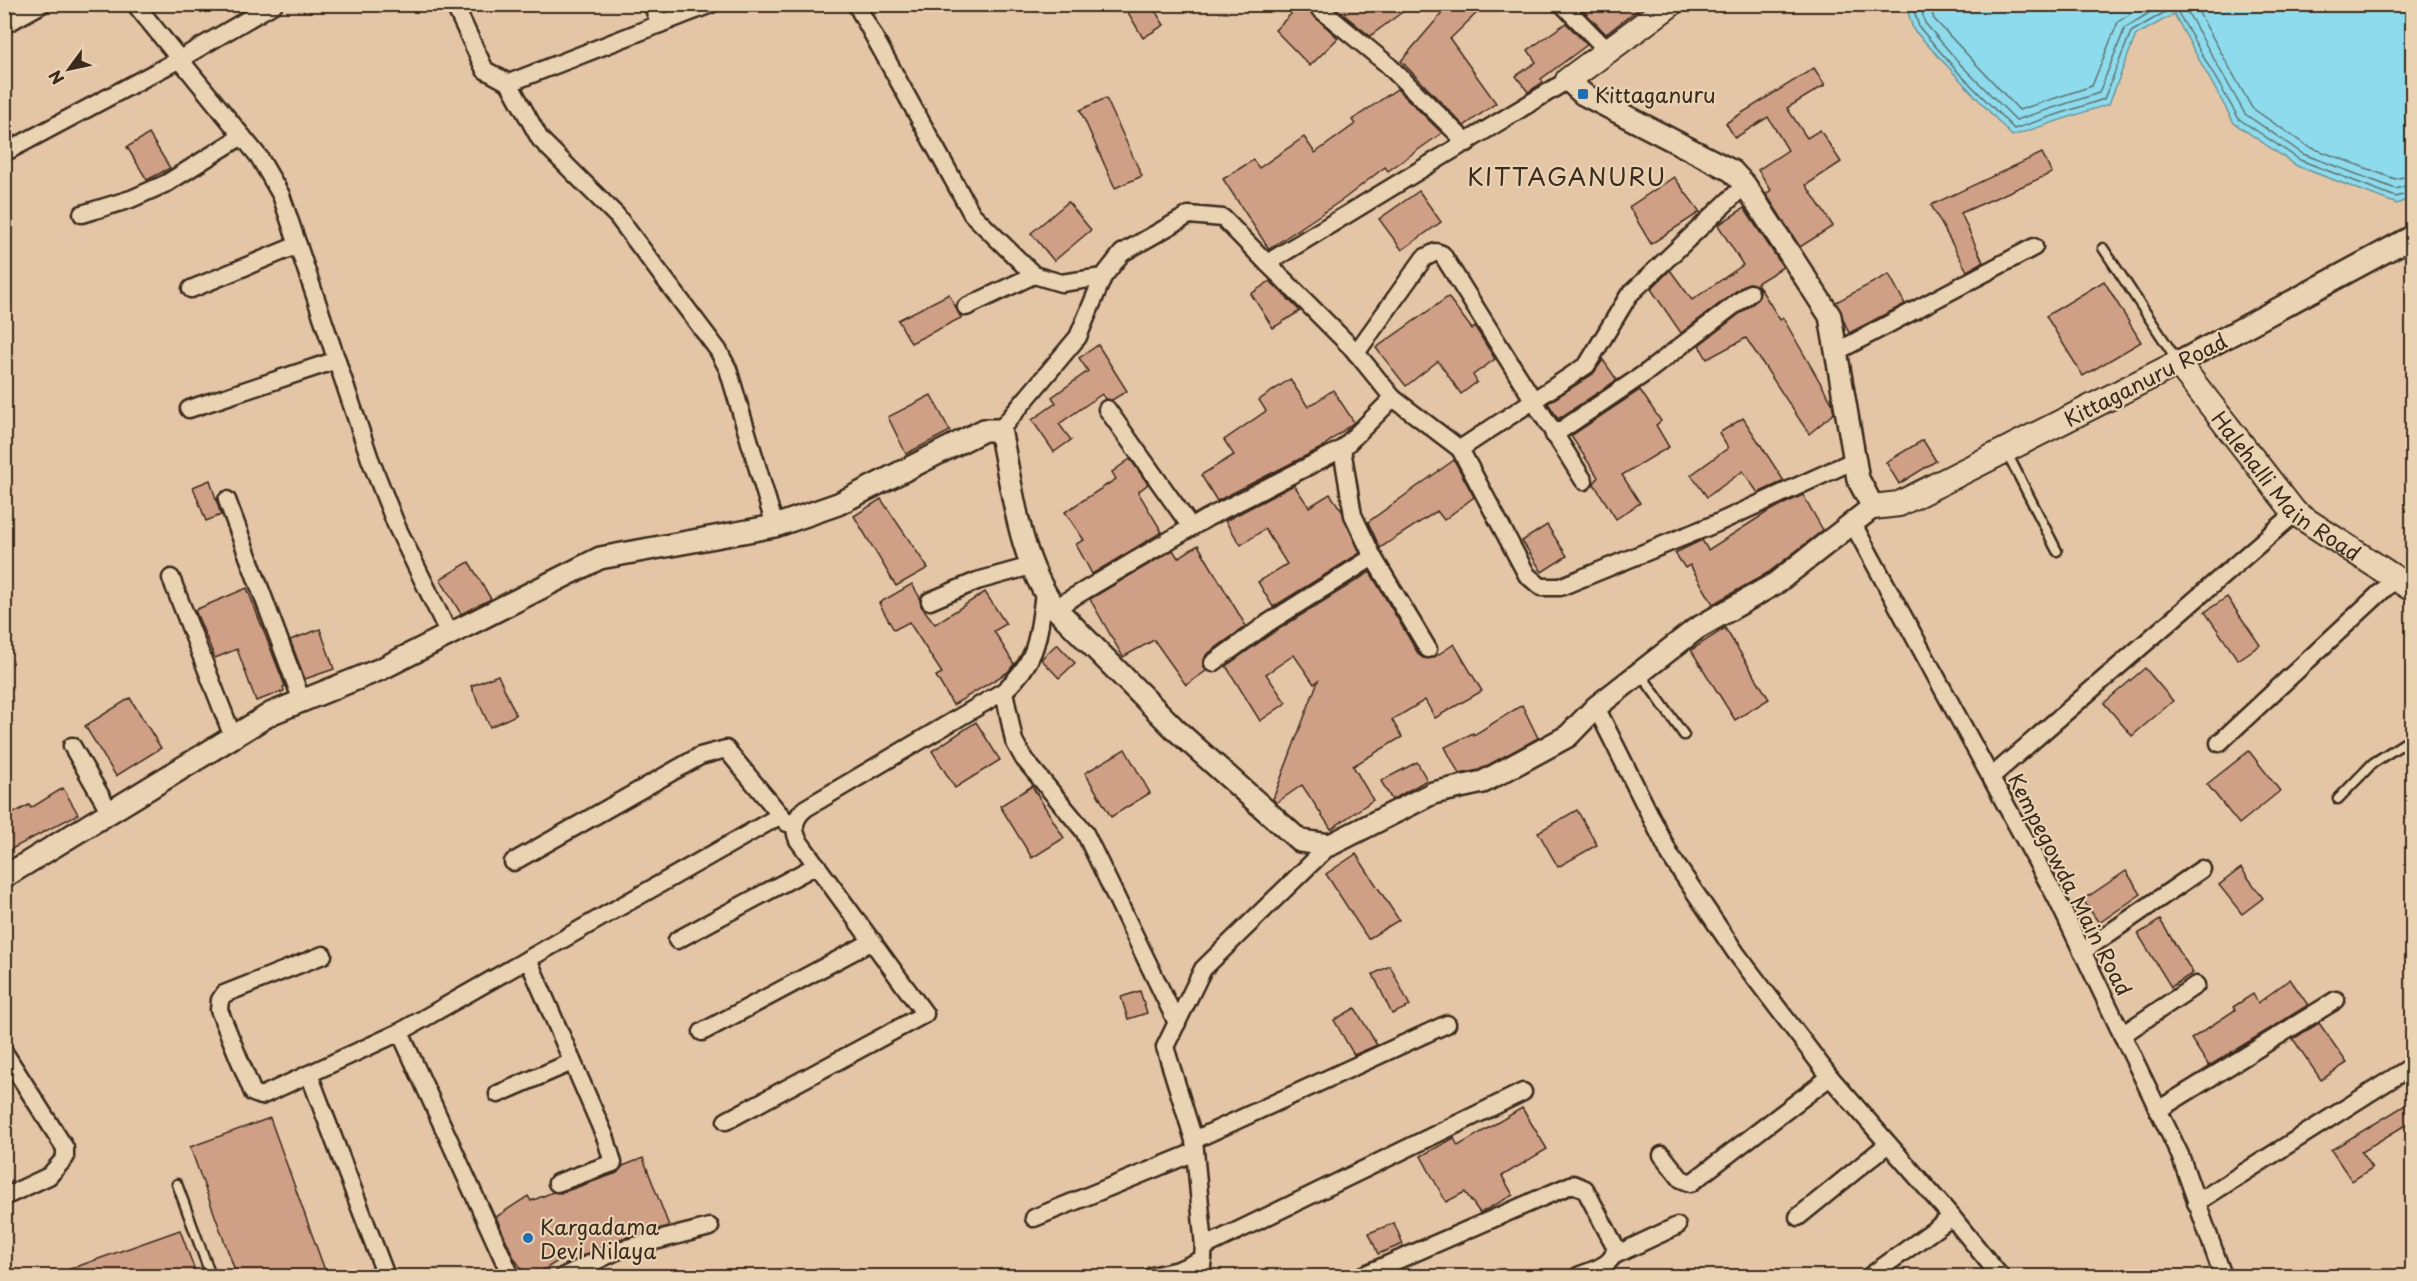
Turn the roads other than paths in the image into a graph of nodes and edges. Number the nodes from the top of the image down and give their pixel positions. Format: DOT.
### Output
graph roads {
  1 [pos="42,4"];
  2 [pos="135,4"];
  3 [pos="274,4"];
  4 [pos="454,4"];
  5 [pos="652,4"];
  6 [pos="711,4"];
  7 [pos="856,4"];
  8 [pos="1314,4"];
  9 [pos="1562,4"];
  10 [pos="1671,4"];
  11 [pos="5,24"];
  12 [pos="660,24"];
  13 [pos="1608,51"];
  14 [pos="180,59"];
  15 [pos="1568,80"];
  16 [pos="509,83"];
  17 [pos="242,136"];
  18 [pos="1467,143"];
  19 [pos="4,153"];
  20 [pos="1745,185"];
  21 [pos="82,214"];
  22 [pos="2412,237"];
  23 [pos="298,245"];
  24 [pos="2034,247"];
  25 [pos="2103,248"];
  26 [pos="1267,263"];
  27 [pos="1034,274"];
  28 [pos="1103,277"];
  29 [pos="191,289"];
  30 [pos="1749,293"];
  31 [pos="966,307"];
  32 [pos="1836,352"];
  33 [pos="1356,353"];
  34 [pos="337,360"];
  35 [pos="2178,363"];
  36 [pos="1393,398"];
  37 [pos="1536,400"];
  38 [pos="189,409"];
  39 [pos="1107,409"];
  40 [pos="1000,430"];
  41 [pos="1554,435"];
  42 [pos="1342,448"];
  43 [pos="1460,449"];
  44 [pos="2006,450"];
  45 [pos="1855,460"];
  46 [pos="1584,481"];
  47 [pos="227,500"];
  48 [pos="1873,507"];
  49 [pos="2295,513"];
  50 [pos="1853,524"];
  51 [pos="775,526"];
  52 [pos="1191,527"];
  53 [pos="2057,551"];
  54 [pos="1373,556"];
  55 [pos="1031,566"];
  56 [pos="171,578"];
  57 [pos="2404,583"];
  58 [pos="1050,600"];
  59 [pos="930,601"];
  60 [pos="449,634"];
  61 [pos="1428,649"];
  62 [pos="1213,663"];
  63 [pos="1640,673"];
  64 [pos="1004,691"];
  65 [pos="302,701"];
  66 [pos="1596,707"];
  67 [pos="1684,735"];
  68 [pos="233,737"];
  69 [pos="2412,738"];
  70 [pos="2219,743"];
  71 [pos="72,746"];
  72 [pos="1991,777"];
  73 [pos="2337,799"];
  74 [pos="110,812"];
  75 [pos="781,815"];
  76 [pos="794,831"];
  77 [pos="1330,845"];
  78 [pos="513,862"];
  79 [pos="817,865"];
  80 [pos="2202,868"];
  81 [pos="4,877"];
  82 [pos="677,940"];
  83 [pos="873,941"];
  84 [pos="2082,952"];
  85 [pos="324,954"];
  86 [pos="528,959"];
  87 [pos="2196,985"];
  88 [pos="2336,1000"];
  89 [pos="1177,1023"];
  90 [pos="1447,1024"];
  91 [pos="400,1032"];
  92 [pos="702,1032"];
  93 [pos="2122,1035"];
  94 [pos="4,1052"];
  95 [pos="573,1062"];
  96 [pos="2412,1066"];
  97 [pos="309,1074"];
  98 [pos="1830,1077"];
  99 [pos="1523,1092"];
  100 [pos="498,1094"];
  101 [pos="2158,1110"];
  102 [pos="726,1121"];
  103 [pos="1888,1144"];
  104 [pos="1194,1146"];
  105 [pos="1662,1155"];
  106 [pos="557,1183"];
  107 [pos="177,1184"];
  108 [pos="4,1197"];
  109 [pos="2196,1203"];
  110 [pos="1798,1217"];
  111 [pos="1952,1217"];
  112 [pos="1034,1218"];
  113 [pos="1677,1226"];
  114 [pos="710,1227"];
  115 [pos="1203,1253"];
  116 [pos="1616,1255"];
  117 [pos="211,1276"];
  118 [pos="386,1276"];
  119 [pos="511,1276"];
  120 [pos="564,1276"];
  121 [pos="1152,1276"];
  122 [pos="1201,1276"];
  123 [pos="1361,1276"];
  124 [pos="1578,1276"];
  125 [pos="1870,1276"];
  126 [pos="2000,1276"];
  127 [pos="2223,1276"];
  1 -- 11 [label="street"];
  2 -- 14 [label="street"];
  3 -- 14 [label="street"];
  4 -- 16 [label="street"];
  5 -- 12 [label="street"];
  6 -- 12 [label="street"];
  7 -- 27 [label="street"];
  8 -- 18 [label="street"];
  9 -- 13 [label="street"];
  10 -- 13 [label="main road"];
  12 -- 16 [label="street"];
  13 -- 15 [label="main road"];
  14 -- 17 [label="street"];
  14 -- 19 [label="street"];
  15 -- 18 [label="street"];
  15 -- 20 [label="street"];
  16 -- 51 [label="street"];
  17 -- 21 [label="street"];
  17 -- 23 [label="street"];
  18 -- 26 [label="street"];
  20 -- 32 [label="street"];
  20 -- 37 [label="street"];
  22 -- 35 [label="street, Kittaganuru Road"];
  23 -- 29 [label="street"];
  23 -- 34 [label="street"];
  24 -- 32 [label="street"];
  25 -- 35 [label="lane"];
  26 -- 28 [label="street"];
  26 -- 33 [label="street"];
  27 -- 28 [label="street"];
  27 -- 31 [label="street"];
  28 -- 40 [label="street"];
  30 -- 41 [label="street"];
  32 -- 45 [label="street"];
  33 -- 36 [label="street"];
  33 -- 37 [label="street"];
  34 -- 38 [label="street"];
  34 -- 60 [label="street"];
  35 -- 44 [label="main road, Kittaganuru Road"];
  35 -- 49 [label="main road, Halehalli Main Road"];
  36 -- 42 [label="street"];
  36 -- 43 [label="street"];
  37 -- 41 [label="street"];
  37 -- 43 [label="street"];
  39 -- 52 [label="street"];
  40 -- 51 [label="street"];
  40 -- 55 [label="street"];
  41 -- 46 [label="street"];
  42 -- 52 [label="street"];
  42 -- 54 [label="street"];
  43 -- 45 [label="street"];
  44 -- 48 [label="main road, Kittaganuru Road"];
  44 -- 53 [label="lane"];
  45 -- 48 [label="street"];
  47 -- 65 [label="street"];
  48 -- 50 [label="street"];
  49 -- 57 [label="main road, Halehalli Main Road"];
  49 -- 72 [label="street"];
  50 -- 63 [label="street"];
  50 -- 72 [label="street, Kempegowda Main Road"];
  51 -- 60 [label="street"];
  52 -- 58 [label="street"];
  54 -- 61 [label="street"];
  54 -- 62 [label="street"];
  55 -- 58 [label="street"];
  55 -- 59 [label="street"];
  56 -- 68 [label="street"];
  57 -- 70 [label="street"];
  58 -- 64 [label="street"];
  58 -- 77 [label="street"];
  60 -- 65 [label="street"];
  63 -- 66 [label="street"];
  63 -- 67 [label="lane"];
  64 -- 76 [label="street"];
  64 -- 89 [label="street"];
  65 -- 68 [label="street"];
  66 -- 77 [label="street"];
  66 -- 98 [label="street"];
  68 -- 74 [label="street"];
  69 -- 73 [label="lane"];
  71 -- 74 [label="street"];
  72 -- 84 [label="street, Kempegowda Main Road"];
  74 -- 81 [label="street"];
  75 -- 76 [label="street"];
  75 -- 78 [label="street"];
  75 -- 86 [label="street"];
  76 -- 79 [label="street"];
  77 -- 89 [label="street"];
  79 -- 82 [label="street"];
  79 -- 83 [label="street"];
  80 -- 84 [label="street"];
  83 -- 92 [label="street"];
  83 -- 102 [label="street"];
  84 -- 93 [label="street, Kempegowda Main Road"];
  85 -- 97 [label="street"];
  86 -- 91 [label="street"];
  86 -- 95 [label="street"];
  87 -- 93 [label="street"];
  88 -- 101 [label="street"];
  89 -- 104 [label="street"];
  90 -- 104 [label="street"];
  91 -- 97 [label="street"];
  91 -- 119 [label="street"];
  93 -- 101 [label="street, Kempegowda Main Road"];
  94 -- 108 [label="street"];
  95 -- 100 [label="street"];
  95 -- 106 [label="street"];
  96 -- 109 [label="street"];
  97 -- 118 [label="street"];
  98 -- 103 [label="street"];
  98 -- 105 [label="street"];
  99 -- 115 [label="street"];
  101 -- 109 [label="street, Kempegowda Main Road"];
  103 -- 110 [label="street"];
  103 -- 111 [label="street"];
  104 -- 112 [label="street"];
  104 -- 115 [label="street"];
  107 -- 117 [label="lane"];
  109 -- 127 [label="street, Kempegowda Main Road"];
  111 -- 125 [label="street"];
  111 -- 126 [label="street"];
  113 -- 116 [label="street"];
  114 -- 120 [label="street"];
  115 -- 121 [label="street"];
  115 -- 122 [label="street"];
  116 -- 123 [label="street"];
  116 -- 124 [label="street"];
}
